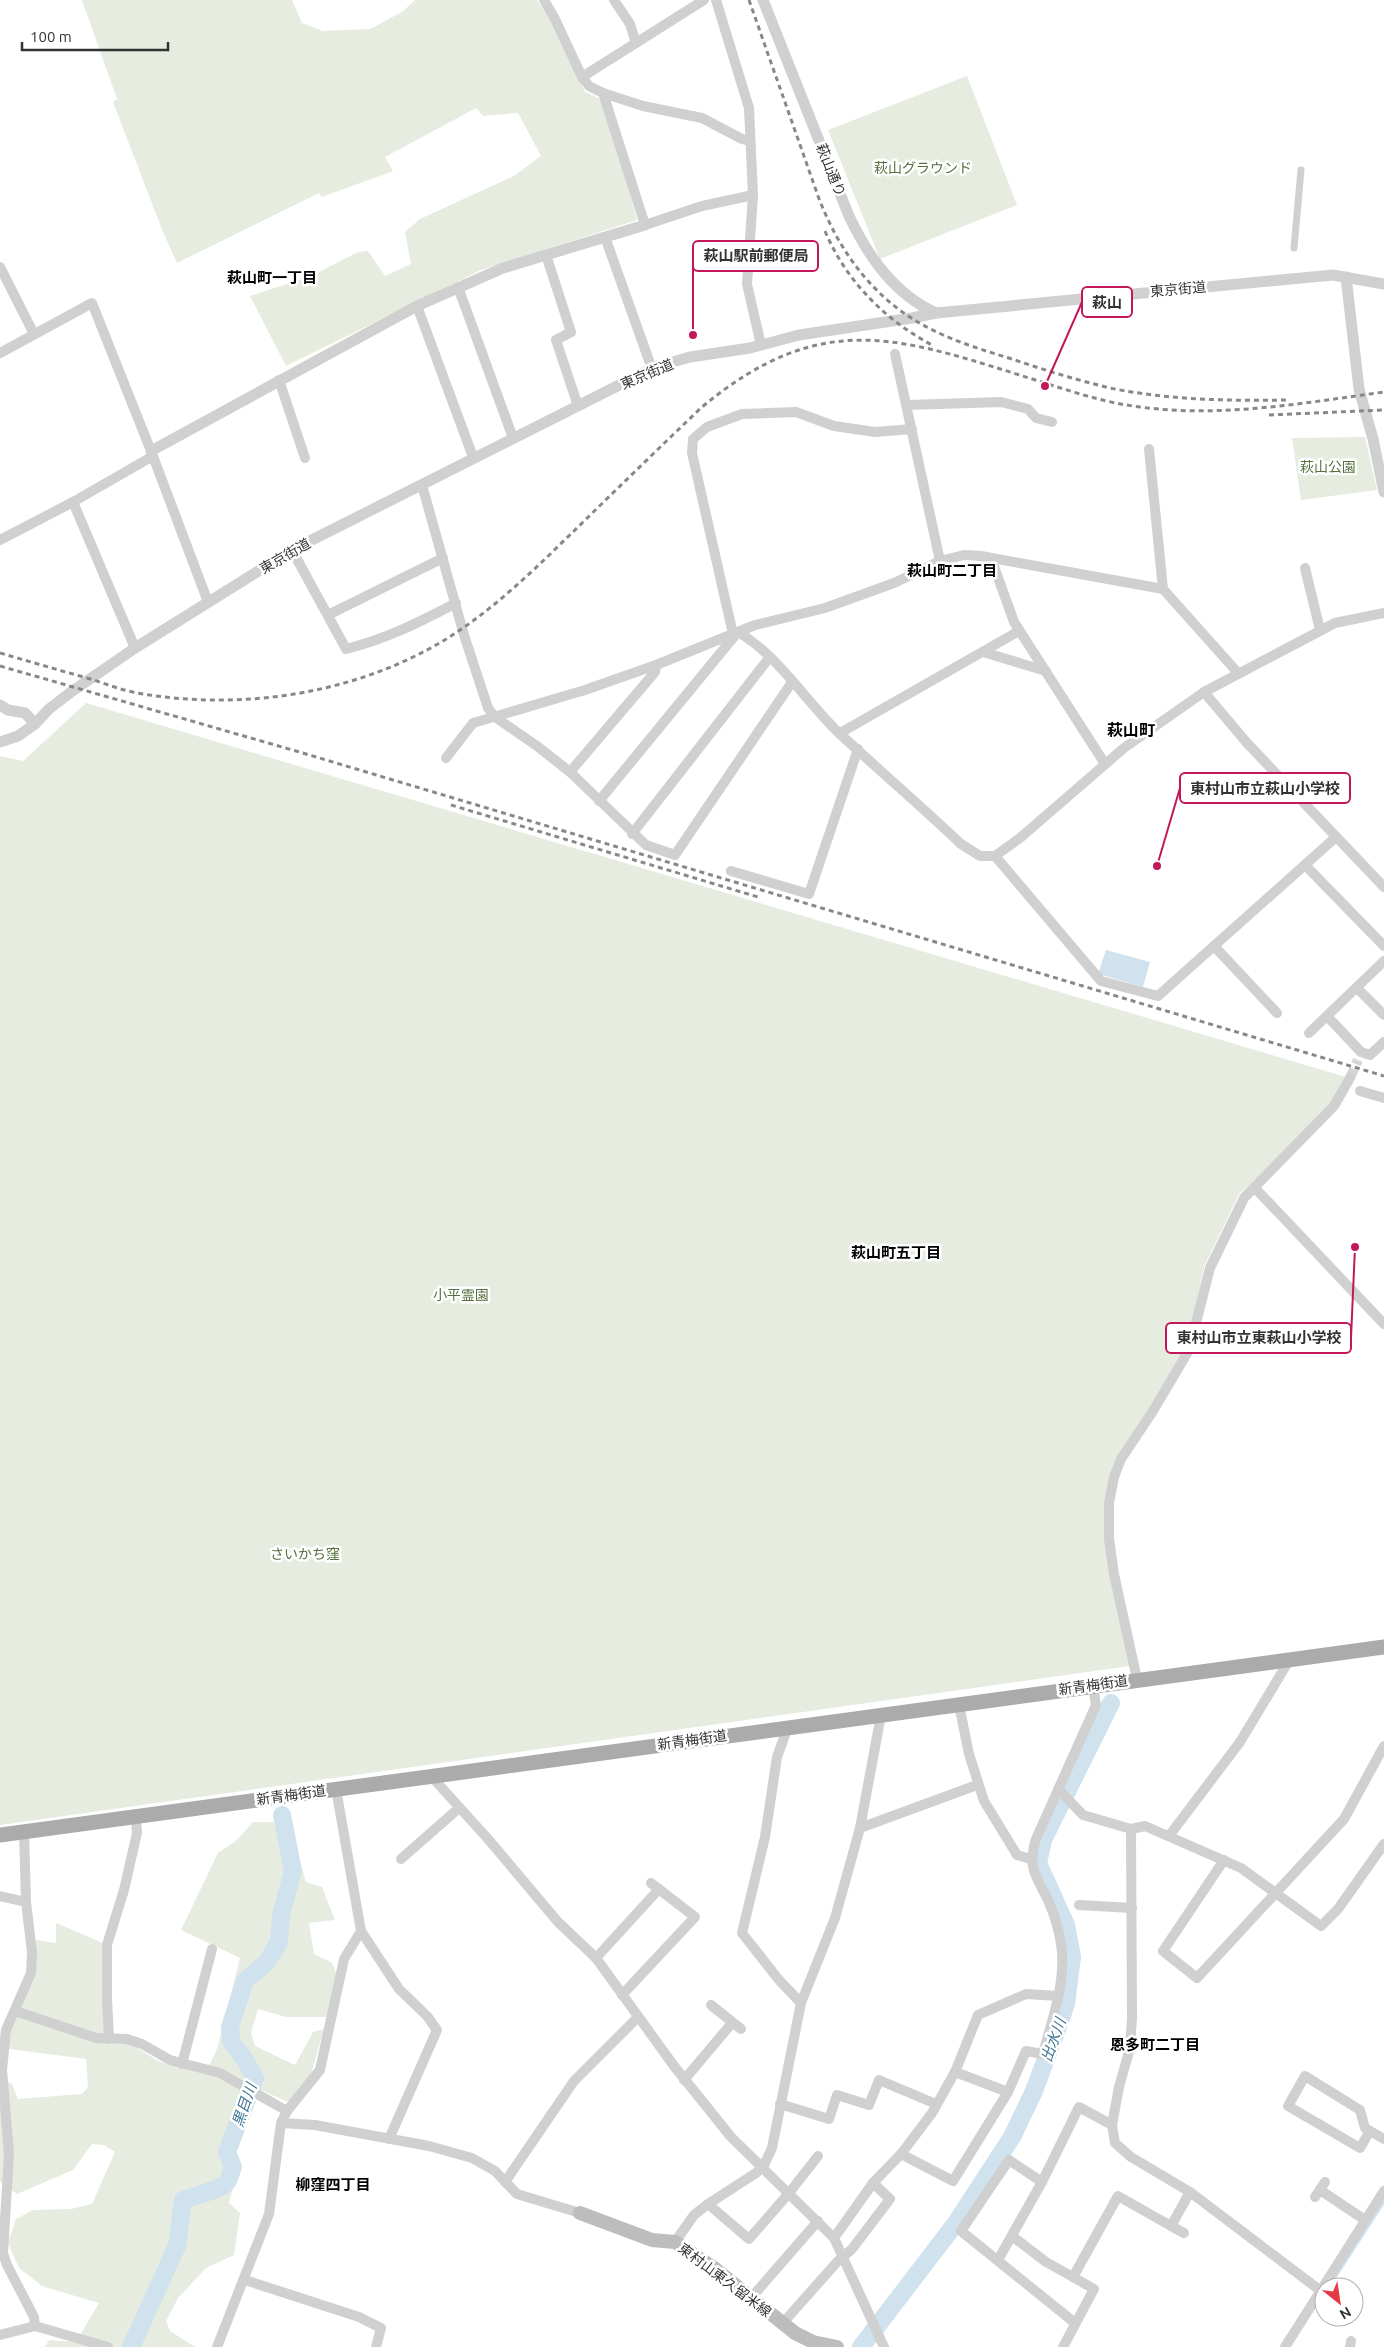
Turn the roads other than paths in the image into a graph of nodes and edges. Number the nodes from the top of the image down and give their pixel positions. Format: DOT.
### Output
graph roads {
  1 [pos="544,0"];
  2 [pos="614,0"];
  3 [pos="716,0"];
  4 [pos="763,0"];
  5 [pos="698,2"];
  6 [pos="636,43"];
  7 [pos="582,77"];
  8 [pos="603,93"];
  9 [pos="750,141"];
  10 [pos="1301,170"];
  11 [pos="753,195"];
  12 [pos="644,225"];
  13 [pos="605,237"];
  14 [pos="1294,248"];
  15 [pos="546,255"];
  16 [pos="0,267"];
  17 [pos="1346,277"];
  18 [pos="1384,284"];
  19 [pos="458,287"];
  20 [pos="417,306"];
  21 [pos="936,313"];
  22 [pos="34,334"];
  23 [pos="761,345"];
  24 [pos="0,353"];
  25 [pos="896,354"];
  26 [pos="652,369"];
  27 [pos="279,380"];
  28 [pos="907,405"];
  29 [pos="578,406"];
  30 [pos="1052,422"];
  31 [pos="912,430"];
  32 [pos="513,438"];
  33 [pos="1149,449"];
  34 [pos="152,453"];
  35 [pos="306,458"];
  36 [pos="472,458"];
  37 [pos="422,485"];
  38 [pos="1384,492"];
  39 [pos="73,502"];
  40 [pos="0,540"];
  41 [pos="292,550"];
  42 [pos="443,558"];
  43 [pos="991,558"];
  44 [pos="940,561"];
  45 [pos="1306,568"];
  46 [pos="1163,589"];
  47 [pos="208,602"];
  48 [pos="456,603"];
  49 [pos="1384,613"];
  50 [pos="328,615"];
  51 [pos="1320,630"];
  52 [pos="1020,631"];
  53 [pos="736,633"];
  54 [pos="135,648"];
  55 [pos="983,652"];
  56 [pos="769,658"];
  57 [pos="656,665"];
  58 [pos="1046,671"];
  59 [pos="1238,673"];
  60 [pos="792,682"];
  61 [pos="1204,692"];
  62 [pos="0,705"];
  63 [pos="495,717"];
  64 [pos="35,724"];
  65 [pos="840,734"];
  66 [pos="1,741"];
  67 [pos="858,748"];
  68 [pos="446,758"];
  69 [pos="1105,764"];
  70 [pos="570,772"];
  71 [pos="599,801"];
  72 [pos="632,834"];
  73 [pos="1336,837"];
  74 [pos="995,856"];
  75 [pos="1305,865"];
  76 [pos="732,871"];
  77 [pos="1384,887"];
  78 [pos="1384,945"];
  79 [pos="1214,946"];
  80 [pos="1384,961"];
  81 [pos="1357,988"];
  82 [pos="1277,1013"];
  83 [pos="1384,1015"];
  84 [pos="1327,1016"];
  85 [pos="1309,1033"];
  86 [pos="1384,1042"];
  87 [pos="1350,1078"];
  88 [pos="1360,1091"];
  89 [pos="1384,1098"];
  90 [pos="1255,1188"];
  91 [pos="1384,1324"];
  92 [pos="1384,1647"];
  93 [pos="1290,1659"];
  94 [pos="1137,1679"];
  95 [pos="1093,1686"];
  96 [pos="959,1705"];
  97 [pos="881,1715"];
  98 [pos="788,1727"];
  99 [pos="1384,1746"];
  100 [pos="431,1776"];
  101 [pos="978,1785"];
  102 [pos="336,1789"];
  103 [pos="1059,1790"];
  104 [pos="459,1808"];
  105 [pos="136,1817"];
  106 [pos="860,1828"];
  107 [pos="1131,1829"];
  108 [pos="24,1832"];
  109 [pos="0,1835"];
  110 [pos="1169,1836"];
  111 [pos="1384,1844"];
  112 [pos="1031,1858"];
  113 [pos="401,1859"];
  114 [pos="1224,1860"];
  115 [pos="1273,1893"];
  116 [pos="0,1896"];
  117 [pos="26,1902"];
  118 [pos="1079,1905"];
  119 [pos="1132,1908"];
  120 [pos="361,1931"];
  121 [pos="212,1949"];
  122 [pos="596,1958"];
  123 [pos="622,1995"];
  124 [pos="1058,1996"];
  125 [pos="800,2002"];
  126 [pos="711,2005"];
  127 [pos="15,2011"];
  128 [pos="637,2018"];
  129 [pos="732,2023"];
  130 [pos="741,2029"];
  131 [pos="109,2039"];
  132 [pos="182,2064"];
  133 [pos="955,2072"];
  134 [pos="684,2080"];
  135 [pos="1008,2092"];
  136 [pos="780,2104"];
  137 [pos="936,2104"];
  138 [pos="287,2111"];
  139 [pos="281,2123"];
  140 [pos="1112,2125"];
  141 [pos="1370,2131"];
  142 [pos="389,2139"];
  143 [pos="1384,2139"];
  144 [pos="901,2154"];
  145 [pos="818,2156"];
  146 [pos="763,2167"];
  147 [pos="505,2182"];
  148 [pos="1042,2182"];
  149 [pos="873,2183"];
  150 [pos="1320,2190"];
  151 [pos="3,2191"];
  152 [pos="1384,2191"];
  153 [pos="1190,2192"];
  154 [pos="790,2193"];
  155 [pos="708,2204"];
  156 [pos="580,2213"];
  157 [pos="1365,2220"];
  158 [pos="818,2221"];
  159 [pos="1171,2226"];
  160 [pos="1184,2233"];
  161 [pos="1012,2236"];
  162 [pos="834,2238"];
  163 [pos="675,2242"];
  164 [pos="844,2257"];
  165 [pos="998,2260"];
  166 [pos="1074,2277"];
  167 [pos="1330,2277"];
  168 [pos="245,2280"];
  169 [pos="1314,2286"];
  170 [pos="751,2298"];
  171 [pos="1314,2302"];
  172 [pos="1075,2323"];
  173 [pos="782,2324"];
  174 [pos="35,2326"];
  175 [pos="0,2335"];
  176 [pos="108,2347"];
  177 [pos="217,2347"];
  178 [pos="376,2347"];
  179 [pos="838,2347"];
  180 [pos="884,2347"];
  181 [pos="1063,2347"];
  182 [pos="1285,2347"];
  1 -- 7 [label="street"];
  2 -- 6 [label="street"];
  3 -- 9 [label="street"];
  4 -- 21 [label="street, 萩山通り"];
  5 -- 6 [label="street"];
  6 -- 7 [label="street"];
  7 -- 8 [label="street"];
  8 -- 9 [label="street"];
  8 -- 12 [label="street"];
  9 -- 11 [label="street"];
  10 -- 14 [label="street"];
  11 -- 12 [label="street"];
  11 -- 23 [label="street"];
  12 -- 13 [label="street"];
  13 -- 15 [label="street"];
  13 -- 26 [label="street"];
  15 -- 19 [label="street"];
  15 -- 29 [label="street"];
  16 -- 22 [label="street"];
  17 -- 18 [label="street, 東京街道"];
  17 -- 21 [label="street, 東京街道"];
  17 -- 38 [label="street"];
  19 -- 20 [label="street"];
  19 -- 32 [label="street"];
  20 -- 27 [label="street"];
  20 -- 36 [label="street"];
  21 -- 23 [label="street, 東京街道"];
  22 -- 24 [label="street"];
  22 -- 34 [label="street"];
  23 -- 26 [label="street, 東京街道"];
  25 -- 28 [label="street"];
  26 -- 29 [label="street, 東京街道"];
  27 -- 34 [label="street"];
  27 -- 35 [label="street"];
  28 -- 30 [label="street"];
  28 -- 31 [label="street"];
  29 -- 32 [label="street, 東京街道"];
  31 -- 44 [label="street"];
  31 -- 53 [label="street"];
  32 -- 36 [label="street, 東京街道"];
  33 -- 46 [label="street"];
  34 -- 39 [label="street"];
  34 -- 47 [label="street"];
  36 -- 37 [label="street, 東京街道"];
  37 -- 41 [label="street, 東京街道"];
  37 -- 42 [label="street"];
  39 -- 40 [label="street"];
  39 -- 54 [label="street"];
  41 -- 47 [label="street, 東京街道"];
  41 -- 50 [label="street"];
  42 -- 48 [label="street"];
  42 -- 50 [label="street"];
  43 -- 44 [label="street"];
  43 -- 46 [label="street"];
  43 -- 52 [label="street"];
  44 -- 53 [label="street"];
  45 -- 51 [label="street"];
  46 -- 59 [label="street"];
  47 -- 54 [label="street, 東京街道"];
  48 -- 50 [label="street"];
  48 -- 63 [label="street"];
  49 -- 51 [label="street"];
  51 -- 59 [label="street"];
  52 -- 55 [label="street"];
  52 -- 58 [label="street"];
  53 -- 56 [label="street"];
  53 -- 57 [label="street"];
  53 -- 71 [label="street"];
  54 -- 64 [label="street, 東京街道"];
  55 -- 58 [label="street"];
  55 -- 65 [label="street"];
  56 -- 60 [label="street"];
  56 -- 72 [label="street"];
  57 -- 63 [label="street"];
  57 -- 70 [label="street"];
  58 -- 69 [label="street"];
  59 -- 61 [label="street"];
  60 -- 65 [label="street"];
  60 -- 72 [label="street"];
  61 -- 69 [label="street"];
  61 -- 73 [label="street"];
  62 -- 64 [label="street"];
  63 -- 68 [label="street"];
  63 -- 70 [label="street"];
  64 -- 66 [label="street, 東京街道"];
  65 -- 67 [label="street"];
  67 -- 74 [label="street"];
  67 -- 76 [label="street"];
  69 -- 74 [label="street"];
  70 -- 71 [label="street"];
  71 -- 72 [label="street"];
  73 -- 75 [label="street"];
  73 -- 77 [label="street"];
  74 -- 79 [label="street"];
  75 -- 78 [label="street"];
  75 -- 79 [label="street"];
  79 -- 82 [label="street"];
  80 -- 81 [label="street"];
  81 -- 83 [label="street"];
  81 -- 84 [label="street"];
  84 -- 85 [label="street"];
  84 -- 86 [label="street"];
  87 -- 90 [label="street"];
  88 -- 89 [label="street"];
  90 -- 91 [label="street"];
  90 -- 94 [label="street"];
  92 -- 93 [label="main road, 新青梅街道"];
  93 -- 94 [label="main road, 新青梅街道"];
  93 -- 110 [label="street"];
  94 -- 95 [label="main road, 新青梅街道"];
  95 -- 96 [label="main road, 新青梅街道"];
  95 -- 103 [label="street"];
  96 -- 97 [label="main road, 新青梅街道"];
  96 -- 101 [label="street"];
  97 -- 98 [label="main road, 新青梅街道"];
  97 -- 106 [label="street"];
  98 -- 100 [label="main road, 新青梅街道"];
  98 -- 125 [label="street"];
  99 -- 115 [label="street"];
  100 -- 102 [label="main road, 新青梅街道"];
  100 -- 104 [label="street"];
  101 -- 106 [label="street"];
  101 -- 112 [label="street"];
  102 -- 105 [label="main road, 新青梅街道"];
  102 -- 120 [label="street"];
  103 -- 107 [label="street"];
  103 -- 112 [label="street"];
  104 -- 113 [label="street"];
  104 -- 122 [label="street"];
  105 -- 108 [label="main road, 新青梅街道"];
  105 -- 131 [label="street"];
  106 -- 125 [label="street"];
  107 -- 110 [label="street"];
  107 -- 119 [label="street"];
  108 -- 109 [label="main road, 新青梅街道"];
  108 -- 117 [label="street"];
  110 -- 114 [label="street"];
  111 -- 115 [label="street"];
  112 -- 124 [label="street"];
  114 -- 115 [label="street"];
  114 -- 115 [label="street"];
  116 -- 117 [label="street"];
  117 -- 127 [label="street"];
  118 -- 119 [label="street"];
  119 -- 140 [label="street"];
  120 -- 138 [label="street"];
  120 -- 142 [label="street"];
  121 -- 132 [label="street"];
  122 -- 123 [label="street"];
  122 -- 123 [label="street"];
  123 -- 128 [label="street"];
  124 -- 133 [label="street"];
  124 -- 135 [label="street"];
  125 -- 136 [label="street"];
  126 -- 129 [label="street"];
  127 -- 131 [label="street"];
  127 -- 151 [label="street"];
  128 -- 134 [label="street"];
  128 -- 147 [label="street"];
  129 -- 130 [label="street"];
  129 -- 134 [label="street"];
  131 -- 132 [label="street"];
  132 -- 138 [label="street"];
  133 -- 135 [label="street"];
  133 -- 137 [label="street"];
  134 -- 146 [label="street"];
  135 -- 144 [label="street"];
  136 -- 137 [label="street"];
  136 -- 146 [label="street"];
  137 -- 144 [label="street"];
  138 -- 139 [label="street"];
  139 -- 142 [label="street"];
  139 -- 168 [label="street"];
  140 -- 148 [label="street"];
  140 -- 153 [label="street"];
  141 -- 141 [label="street"];
  141 -- 143 [label="street"];
  142 -- 147 [label="street"];
  144 -- 149 [label="street"];
  145 -- 154 [label="street"];
  146 -- 154 [label="street"];
  146 -- 155 [label="street"];
  147 -- 156 [label="street"];
  148 -- 161 [label="street"];
  148 -- 165 [label="street"];
  149 -- 162 [label="street"];
  149 -- 164 [label="street"];
  150 -- 157 [label="street"];
  151 -- 174 [label="street"];
  152 -- 157 [label="street"];
  153 -- 159 [label="street"];
  153 -- 169 [label="street"];
  154 -- 155 [label="street"];
  154 -- 158 [label="street"];
  155 -- 163 [label="street"];
  156 -- 163 [label="main road, 東村山東久留米線"];
  157 -- 167 [label="street"];
  158 -- 162 [label="street"];
  158 -- 170 [label="street"];
  159 -- 160 [label="street"];
  159 -- 166 [label="street"];
  161 -- 165 [label="street"];
  161 -- 166 [label="street"];
  162 -- 164 [label="street"];
  163 -- 170 [label="main road, 東村山東久留米線"];
  164 -- 173 [label="street"];
  164 -- 180 [label="street"];
  165 -- 172 [label="street"];
  166 -- 172 [label="street"];
  168 -- 177 [label="street"];
  168 -- 178 [label="street"];
  170 -- 173 [label="main road, 東村山東久留米線"];
  171 -- 182 [label="street"];
  172 -- 181 [label="street"];
  173 -- 179 [label="main road, 東村山東久留米線"];
  174 -- 175 [label="street"];
  174 -- 176 [label="street"];
}
